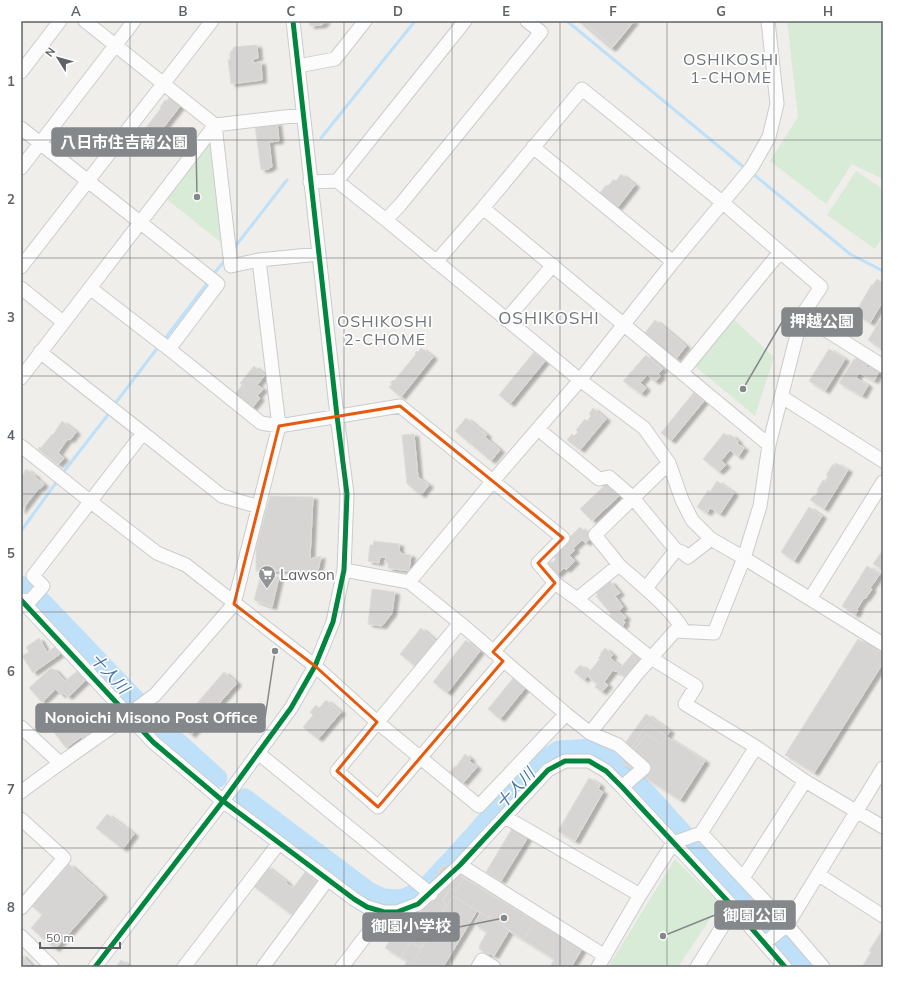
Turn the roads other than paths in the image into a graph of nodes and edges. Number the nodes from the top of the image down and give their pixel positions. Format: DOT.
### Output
graph roads {
  1 [pos="60,21"];
  2 [pos="85,21"];
  3 [pos="134,21"];
  4 [pos="212,21"];
  5 [pos="293,21"];
  6 [pos="365,21"];
  7 [pos="466,21"];
  8 [pos="527,21"];
  9 [pos="768,21"];
  10 [pos="115,45"];
  11 [pos="298,66"];
  12 [pos="21,72"];
  13 [pos="164,83"];
  14 [pos="302,115"];
  15 [pos="215,125"];
  16 [pos="21,128"];
  17 [pos="40,143"];
  18 [pos="533,147"];
  19 [pos="21,168"];
  20 [pos="88,181"];
  21 [pos="337,181"];
  22 [pos="310,182"];
  23 [pos="722,202"];
  24 [pos="483,208"];
  25 [pos="386,220"];
  26 [pos="141,222"];
  27 [pos="780,252"];
  28 [pos="319,254"];
  29 [pos="230,259"];
  30 [pos="259,260"];
  31 [pos="436,262"];
  32 [pos="673,262"];
  33 [pos="553,265"];
  34 [pos="21,267"];
  35 [pos="214,280"];
  36 [pos="21,288"];
  37 [pos="90,288"];
  38 [pos="802,315"];
  39 [pos="506,320"];
  40 [pos="64,322"];
  41 [pos="624,324"];
  42 [pos="164,345"];
  43 [pos="40,352"];
  44 [pos="883,366"];
  45 [pos="682,372"];
  46 [pos="21,378"];
  47 [pos="580,380"];
  48 [pos="782,398"];
  49 [pos="337,416"];
  50 [pos="279,426"];
  51 [pos="538,430"];
  52 [pos="143,432"];
  53 [pos="769,445"];
  54 [pos="21,446"];
  55 [pos="883,460"];
  56 [pos="669,463"];
  57 [pos="492,482"];
  58 [pos="883,482"];
  59 [pos="633,498"];
  60 [pos="91,502"];
  61 [pos="260,507"];
  62 [pos="711,539"];
  63 [pos="676,550"];
  64 [pos="744,558"];
  65 [pos="619,565"];
  66 [pos="344,570"];
  67 [pos="409,582"];
  68 [pos="555,583"];
  69 [pos="646,588"];
  70 [pos="577,599"];
  71 [pos="810,599"];
  72 [pos="23,600"];
  73 [pos="234,604"];
  74 [pos="460,624"];
  75 [pos="684,631"];
  76 [pos="883,644"];
  77 [pos="493,652"];
  78 [pos="651,658"];
  79 [pos="503,661"];
  80 [pos="315,666"];
  81 [pos="131,714"];
  82 [pos="566,714"];
  83 [pos="377,722"];
  84 [pos="21,727"];
  85 [pos="590,733"];
  86 [pos="756,747"];
  87 [pos="258,753"];
  88 [pos="421,758"];
  89 [pos="60,762"];
  90 [pos="883,768"];
  91 [pos="805,781"];
  92 [pos="624,785"];
  93 [pos="21,792"];
  94 [pos="223,801"];
  95 [pos="857,810"];
  96 [pos="505,817"];
  97 [pos="21,819"];
  98 [pos="883,827"];
  99 [pos="698,834"];
  100 [pos="676,842"];
  101 [pos="279,843"];
  102 [pos="460,865"];
  103 [pos="819,875"];
  104 [pos="743,878"];
  105 [pos="328,879"];
  106 [pos="428,892"];
  107 [pos="640,895"];
  108 [pos="21,908"];
  109 [pos="734,908"];
  110 [pos="384,912"];
  111 [pos="883,916"];
  112 [pos="784,928"];
  113 [pos="21,936"];
  114 [pos="767,942"];
  115 [pos="605,956"];
  116 [pos="781,965"];
  117 [pos="52,967"];
  118 [pos="95,967"];
  119 [pos="184,967"];
  120 [pos="263,967"];
  121 [pos="342,967"];
  122 [pos="478,967"];
  123 [pos="494,967"];
  124 [pos="598,967"];
  125 [pos="697,967"];
  126 [pos="824,967"];
  1 -- 12 [label="street"];
  2 -- 10 [label="street"];
  3 -- 10 [label="street"];
  4 -- 13 [label="street"];
  5 -- 11 [label="street"];
  6 -- 11 [label="street"];
  7 -- 21 [label="street"];
  8 -- 25 [label="street"];
  9 -- 23 [label="street"];
  10 -- 13 [label="street"];
  10 -- 17 [label="street"];
  11 -- 14 [label="street"];
  13 -- 15 [label="street"];
  13 -- 20 [label="street"];
  14 -- 15 [label="street"];
  14 -- 22 [label="street"];
  15 -- 26 [label="street"];
  15 -- 29 [label="street"];
  16 -- 17 [label="street"];
  17 -- 19 [label="street"];
  17 -- 20 [label="street"];
  18 -- 23 [label="street"];
  18 -- 24 [label="street"];
  18 -- 32 [label="street"];
  20 -- 26 [label="street"];
  20 -- 34 [label="street"];
  21 -- 22 [label="street"];
  21 -- 25 [label="street"];
  22 -- 28 [label="street"];
  23 -- 27 [label="street"];
  23 -- 32 [label="street"];
  24 -- 31 [label="street"];
  24 -- 33 [label="street"];
  25 -- 31 [label="street"];
  26 -- 35 [label="street"];
  26 -- 37 [label="street"];
  27 -- 38 [label="street"];
  27 -- 45 [label="street"];
  28 -- 30 [label="street"];
  28 -- 49 [label="street"];
  29 -- 30 [label="street"];
  29 -- 35 [label="street"];
  30 -- 50 [label="street"];
  31 -- 39 [label="street"];
  32 -- 41 [label="street"];
  33 -- 39 [label="street"];
  33 -- 41 [label="street"];
  35 -- 42 [label="street"];
  36 -- 40 [label="street"];
  37 -- 40 [label="street"];
  37 -- 42 [label="street"];
  38 -- 44 [label="street"];
  38 -- 48 [label="street"];
  39 -- 47 [label="street"];
  40 -- 43 [label="street"];
  41 -- 45 [label="street"];
  41 -- 47 [label="street"];
  42 -- 50 [label="street"];
  43 -- 46 [label="street"];
  43 -- 52 [label="street"];
  45 -- 53 [label="street"];
  47 -- 51 [label="street"];
  47 -- 56 [label="street"];
  48 -- 53 [label="street"];
  48 -- 55 [label="street"];
  49 -- 50 [label="street"];
  49 -- 57 [label="street"];
  49 -- 66 [label="street"];
  50 -- 61 [label="street"];
  51 -- 57 [label="street"];
  51 -- 59 [label="street"];
  52 -- 60 [label="street"];
  52 -- 61 [label="street"];
  53 -- 64 [label="street"];
  54 -- 60 [label="street"];
  56 -- 59 [label="street"];
  56 -- 62 [label="street"];
  57 -- 67 [label="street"];
  57 -- 68 [label="street"];
  58 -- 71 [label="street"];
  59 -- 63 [label="street"];
  59 -- 65 [label="street"];
  60 -- 72 [label="street"];
  60 -- 73 [label="street"];
  61 -- 73 [label="street"];
  62 -- 63 [label="street"];
  62 -- 64 [label="street"];
  63 -- 69 [label="street"];
  64 -- 71 [label="street"];
  64 -- 75 [label="street"];
  65 -- 69 [label="street"];
  65 -- 70 [label="street"];
  66 -- 67 [label="street"];
  66 -- 80 [label="street"];
  67 -- 74 [label="street"];
  68 -- 70 [label="street"];
  68 -- 77 [label="street"];
  69 -- 75 [label="street"];
  70 -- 78 [label="street"];
  71 -- 76 [label="street"];
  72 -- 81 [label="street"];
  73 -- 80 [label="street"];
  73 -- 81 [label="street"];
  74 -- 77 [label="street"];
  74 -- 83 [label="street"];
  75 -- 78 [label="street"];
  77 -- 79 [label="street"];
  78 -- 85 [label="street"];
  78 -- 86 [label="street"];
  79 -- 82 [label="street"];
  79 -- 88 [label="street"];
  80 -- 83 [label="street"];
  80 -- 87 [label="street"];
  81 -- 89 [label="street"];
  81 -- 94 [label="street"];
  82 -- 85 [label="street"];
  82 -- 88 [label="street"];
  83 -- 88 [label="street"];
  83 -- 88 [label="street"];
  84 -- 89 [label="street"];
  85 -- 92 [label="street"];
  86 -- 91 [label="street"];
  86 -- 99 [label="street"];
  87 -- 94 [label="street"];
  87 -- 106 [label="street"];
  89 -- 93 [label="street"];
  90 -- 95 [label="street"];
  91 -- 95 [label="street"];
  91 -- 104 [label="street"];
  92 -- 96 [label="street"];
  92 -- 100 [label="street"];
  94 -- 101 [label="street"];
  94 -- 118 [label="street"];
  95 -- 98 [label="street"];
  95 -- 103 [label="street"];
  96 -- 102 [label="street"];
  96 -- 107 [label="street"];
  97 -- 108 [label="street"];
  99 -- 100 [label="street"];
  99 -- 104 [label="street"];
  100 -- 107 [label="street"];
  100 -- 109 [label="street"];
  101 -- 105 [label="street"];
  101 -- 119 [label="street"];
  102 -- 106 [label="street"];
  102 -- 115 [label="street"];
  103 -- 111 [label="street"];
  103 -- 112 [label="street"];
  104 -- 112 [label="street"];
  105 -- 110 [label="street"];
  105 -- 120 [label="street"];
  106 -- 110 [label="street"];
  107 -- 115 [label="street"];
  109 -- 114 [label="street"];
  109 -- 125 [label="street"];
  110 -- 121 [label="street"];
  112 -- 114 [label="street"];
  112 -- 126 [label="street"];
  113 -- 117 [label="street"];
  114 -- 116 [label="street"];
  115 -- 124 [label="street"];
  122 -- 123 [label="street"];
}
